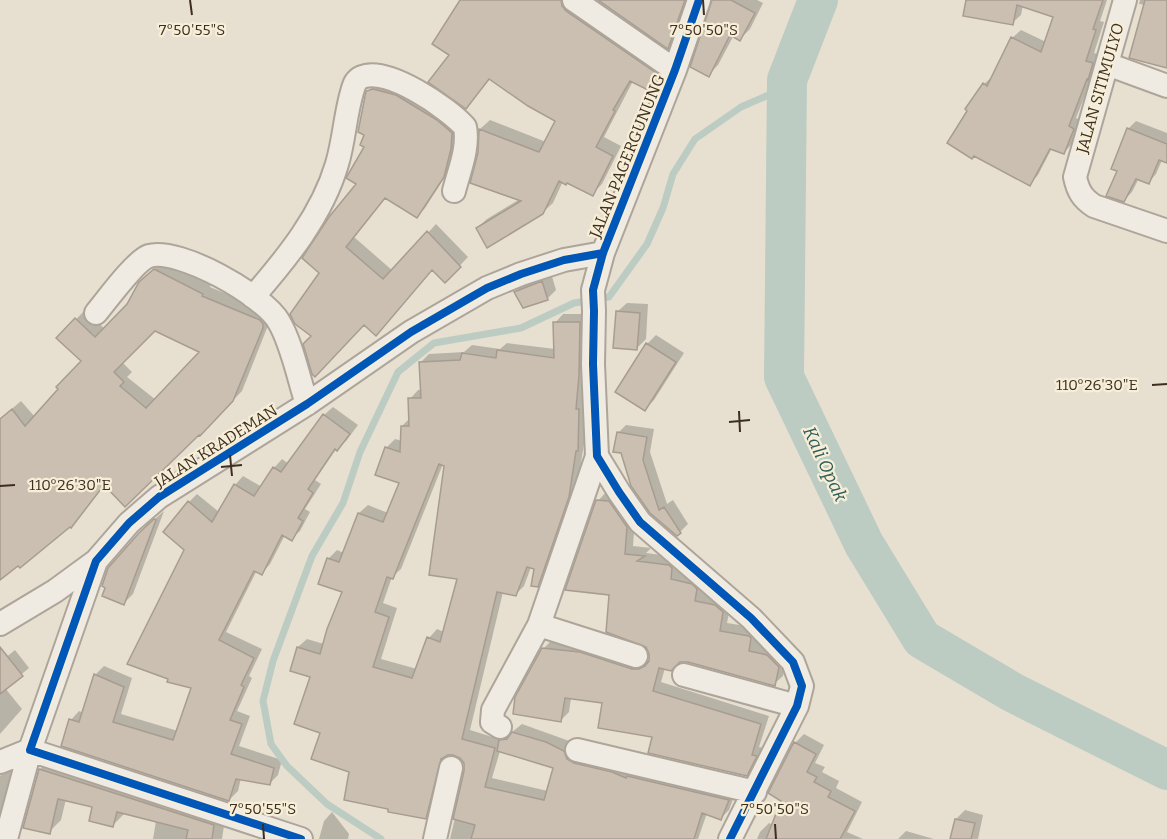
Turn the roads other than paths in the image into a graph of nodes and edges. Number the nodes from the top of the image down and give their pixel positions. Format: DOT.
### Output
graph roads {
  1 [pos="574,0"];
  2 [pos="699,0"];
  3 [pos="1125,0"];
  4 [pos="1107,64"];
  5 [pos="675,70"];
  6 [pos="1167,86"];
  7 [pos="454,191"];
  8 [pos="1167,231"];
  9 [pos="603,253"];
  10 [pos="253,297"];
  11 [pos="96,313"];
  12 [pos="307,404"];
  13 [pos="597,456"];
  14 [pos="96,561"];
  15 [pos="0,624"];
  16 [pos="539,625"];
  17 [pos="636,656"];
  18 [pos="684,675"];
  19 [pos="797,706"];
  20 [pos="501,727"];
  21 [pos="30,750"];
  22 [pos="577,750"];
  23 [pos="0,762"];
  24 [pos="451,768"];
  25 [pos="755,792"];
  26 [pos="258,824"];
  27 [pos="6,839"];
  28 [pos="239,839"];
  29 [pos="301,839"];
  30 [pos="435,839"];
  31 [pos="730,839"];
  1 -- 5 [label="street"];
  2 -- 5 [label="street, JALAN PAGERGUNUNG"];
  3 -- 4 [label="street, JALAN SITIMULYO"];
  4 -- 6 [label="street"];
  4 -- 8 [label="street, JALAN SITIMULYO"];
  5 -- 9 [label="street, JALAN PAGERGUNUNG"];
  7 -- 10 [label="street"];
  9 -- 12 [label="street, JALAN KRADEMAN"];
  9 -- 13 [label="street, JALAN PAGERGUNUNG"];
  10 -- 11 [label="street"];
  10 -- 12 [label="street"];
  12 -- 14 [label="street, JALAN KRADEMAN"];
  13 -- 16 [label="street"];
  13 -- 19 [label="street, JALAN PAGERGUNUNG"];
  14 -- 15 [label="street"];
  14 -- 21 [label="street, JALAN KRADEMAN"];
  16 -- 17 [label="street"];
  16 -- 20 [label="street"];
  18 -- 19 [label="street"];
  19 -- 25 [label="street, JALAN PAGERGUNUNG"];
  21 -- 23 [label="street"];
  21 -- 26 [label="street"];
  21 -- 27 [label="street, JALAN KRADEMAN"];
  22 -- 25 [label="street"];
  24 -- 30 [label="street"];
  25 -- 31 [label="street, JALAN PAGERGUNUNG"];
  26 -- 28 [label="street"];
  26 -- 29 [label="street"];
}
